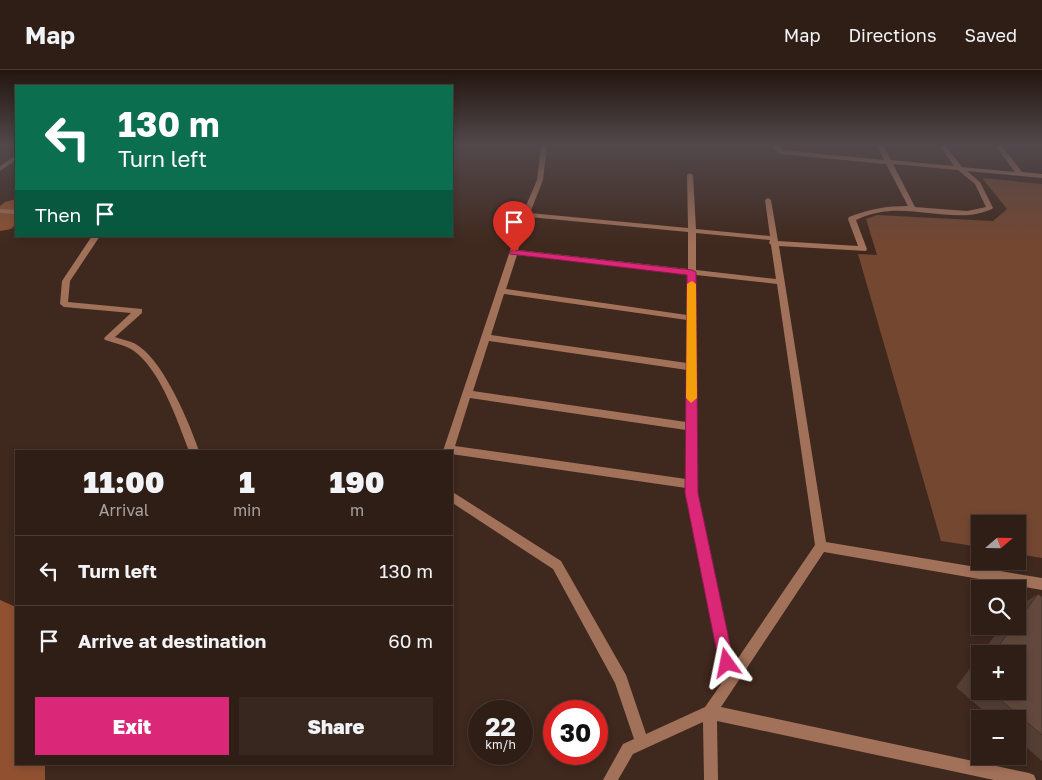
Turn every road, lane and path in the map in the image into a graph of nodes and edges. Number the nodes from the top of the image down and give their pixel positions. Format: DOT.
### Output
graph roads {
  1 [pos="540,178"];
  2 [pos="690,178"];
  3 [pos="898,178"];
  4 [pos="972,178"];
  5 [pos="768,200"];
  6 [pos="913,209"];
  7 [pos="0,211"];
  8 [pos="15,212"];
  9 [pos="526,215"];
  10 [pos="692,230"];
  11 [pos="95,237"];
  12 [pos="773,240"];
  13 [pos="514,252"];
  14 [pos="692,272"];
  15 [pos="779,282"];
  16 [pos="501,291"];
  17 [pos="692,318"];
  18 [pos="485,337"];
  19 [pos="692,368"];
  20 [pos="467,394"];
  21 [pos="691,427"];
  22 [pos="194,450"];
  23 [pos="448,450"];
  24 [pos="453,451"];
  25 [pos="691,484"];
  26 [pos="453,497"];
  27 [pos="821,546"];
  28 [pos="1042,584"];
  29 [pos="730,682"];
  30 [pos="710,712"];
  31 [pos="642,743"];
  32 [pos="610,780"];
  33 [pos="711,780"];
  34 [pos="1029,780"];
  1 -- 9 [label="street"];
  2 -- 10 [label="street"];
  3 -- 6 [label="street"];
  4 -- 6 [label="street"];
  5 -- 12 [label="street"];
  6 -- 12 [label="street"];
  7 -- 8 [label="street"];
  9 -- 10 [label="street"];
  9 -- 13 [label="street"];
  10 -- 12 [label="street"];
  10 -- 14 [label="street"];
  11 -- 22 [label="street"];
  12 -- 15 [label="street"];
  13 -- 14 [label="street"];
  13 -- 16 [label="street"];
  14 -- 15 [label="street"];
  14 -- 17 [label="street"];
  15 -- 27 [label="street"];
  16 -- 17 [label="street"];
  16 -- 18 [label="street"];
  17 -- 19 [label="street"];
  18 -- 19 [label="street"];
  18 -- 20 [label="street"];
  19 -- 21 [label="street"];
  20 -- 21 [label="street"];
  20 -- 23 [label="street"];
  21 -- 25 [label="street"];
  24 -- 25 [label="street"];
  25 -- 29 [label="street"];
  26 -- 31 [label="street"];
  27 -- 28 [label="street"];
  27 -- 29 [label="street"];
  29 -- 30 [label="street"];
  30 -- 31 [label="street"];
  30 -- 33 [label="street"];
  30 -- 34 [label="street"];
  31 -- 32 [label="street"];
}
